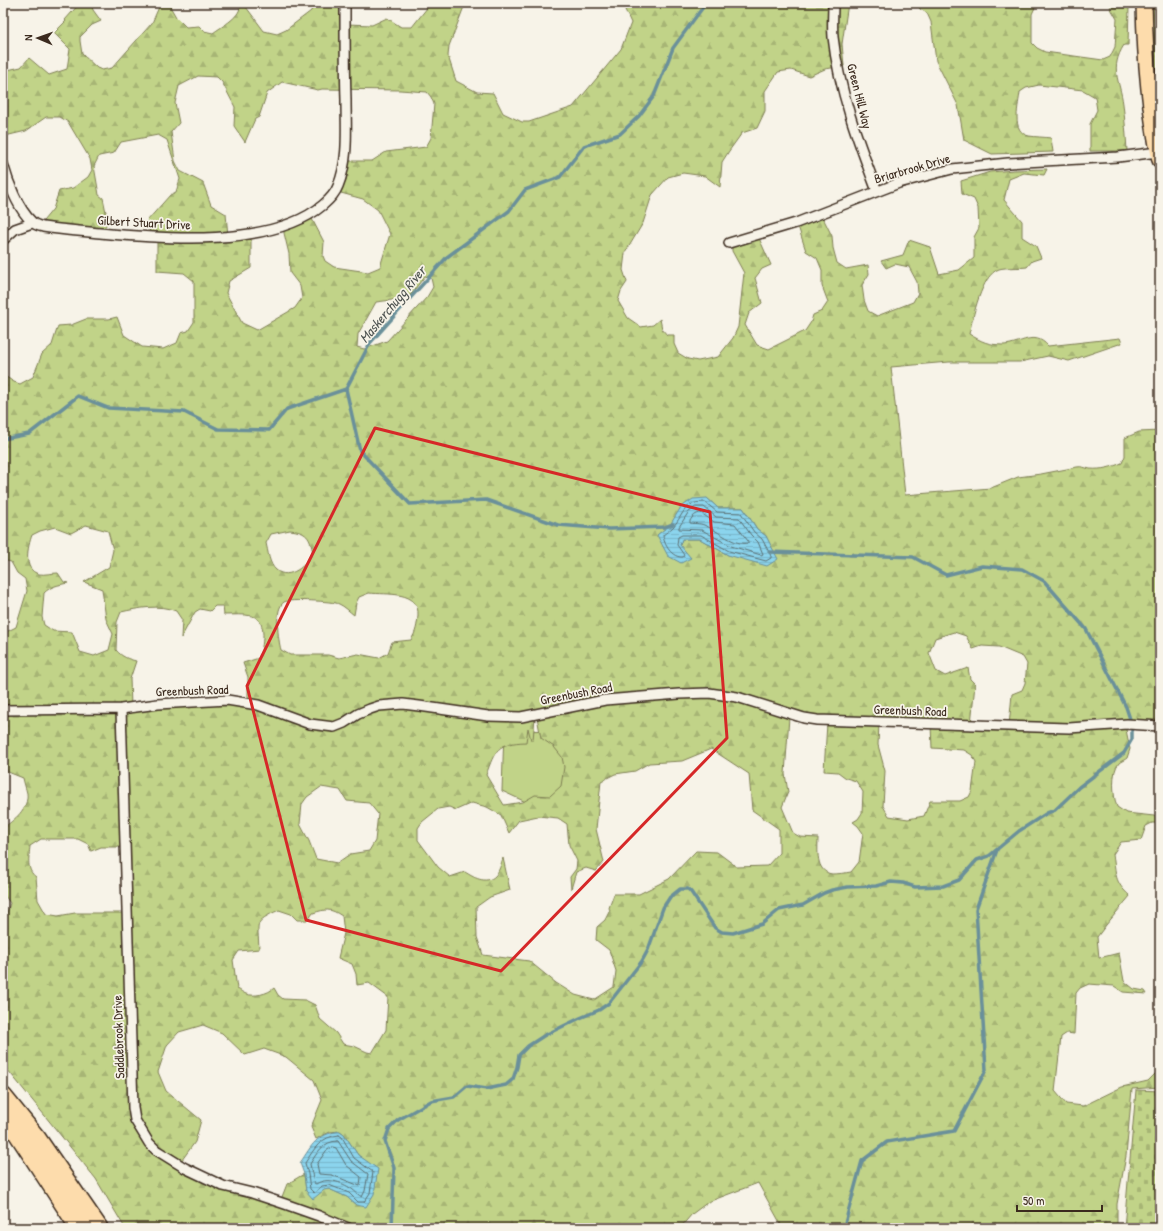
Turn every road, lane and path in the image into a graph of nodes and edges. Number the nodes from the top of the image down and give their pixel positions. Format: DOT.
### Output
graph roads {
  1 [pos="345,3"];
  2 [pos="833,3"];
  3 [pos="1144,3"];
  4 [pos="1159,156"];
  5 [pos="3,164"];
  6 [pos="877,191"];
  7 [pos="32,223"];
  8 [pos="3,240"];
  9 [pos="729,243"];
  10 [pos="121,709"];
  11 [pos="3,710"];
  12 [pos="1160,726"];
  13 [pos="3,1096"];
  14 [pos="3,1112"];
  15 [pos="79,1228"];
  16 [pos="99,1228"];
  17 [pos="348,1228"];
  1 -- 7 [label="street, Gilbert Stuart Drive"];
  2 -- 6 [label="street, Green Hill Way"];
  3 -- 4 [label="main road"];
  4 -- 6 [label="street, Briarbrook Drive"];
  5 -- 7 [label="street"];
  6 -- 9 [label="street, Briarbrook Drive"];
  7 -- 8 [label="street"];
  10 -- 11 [label="street, Greenbush Road"];
  10 -- 12 [label="street, Greenbush Road"];
  10 -- 17 [label="street, Saddlebrook Drive"];
  13 -- 16 [label="highway"];
  14 -- 15 [label="highway"];
}
